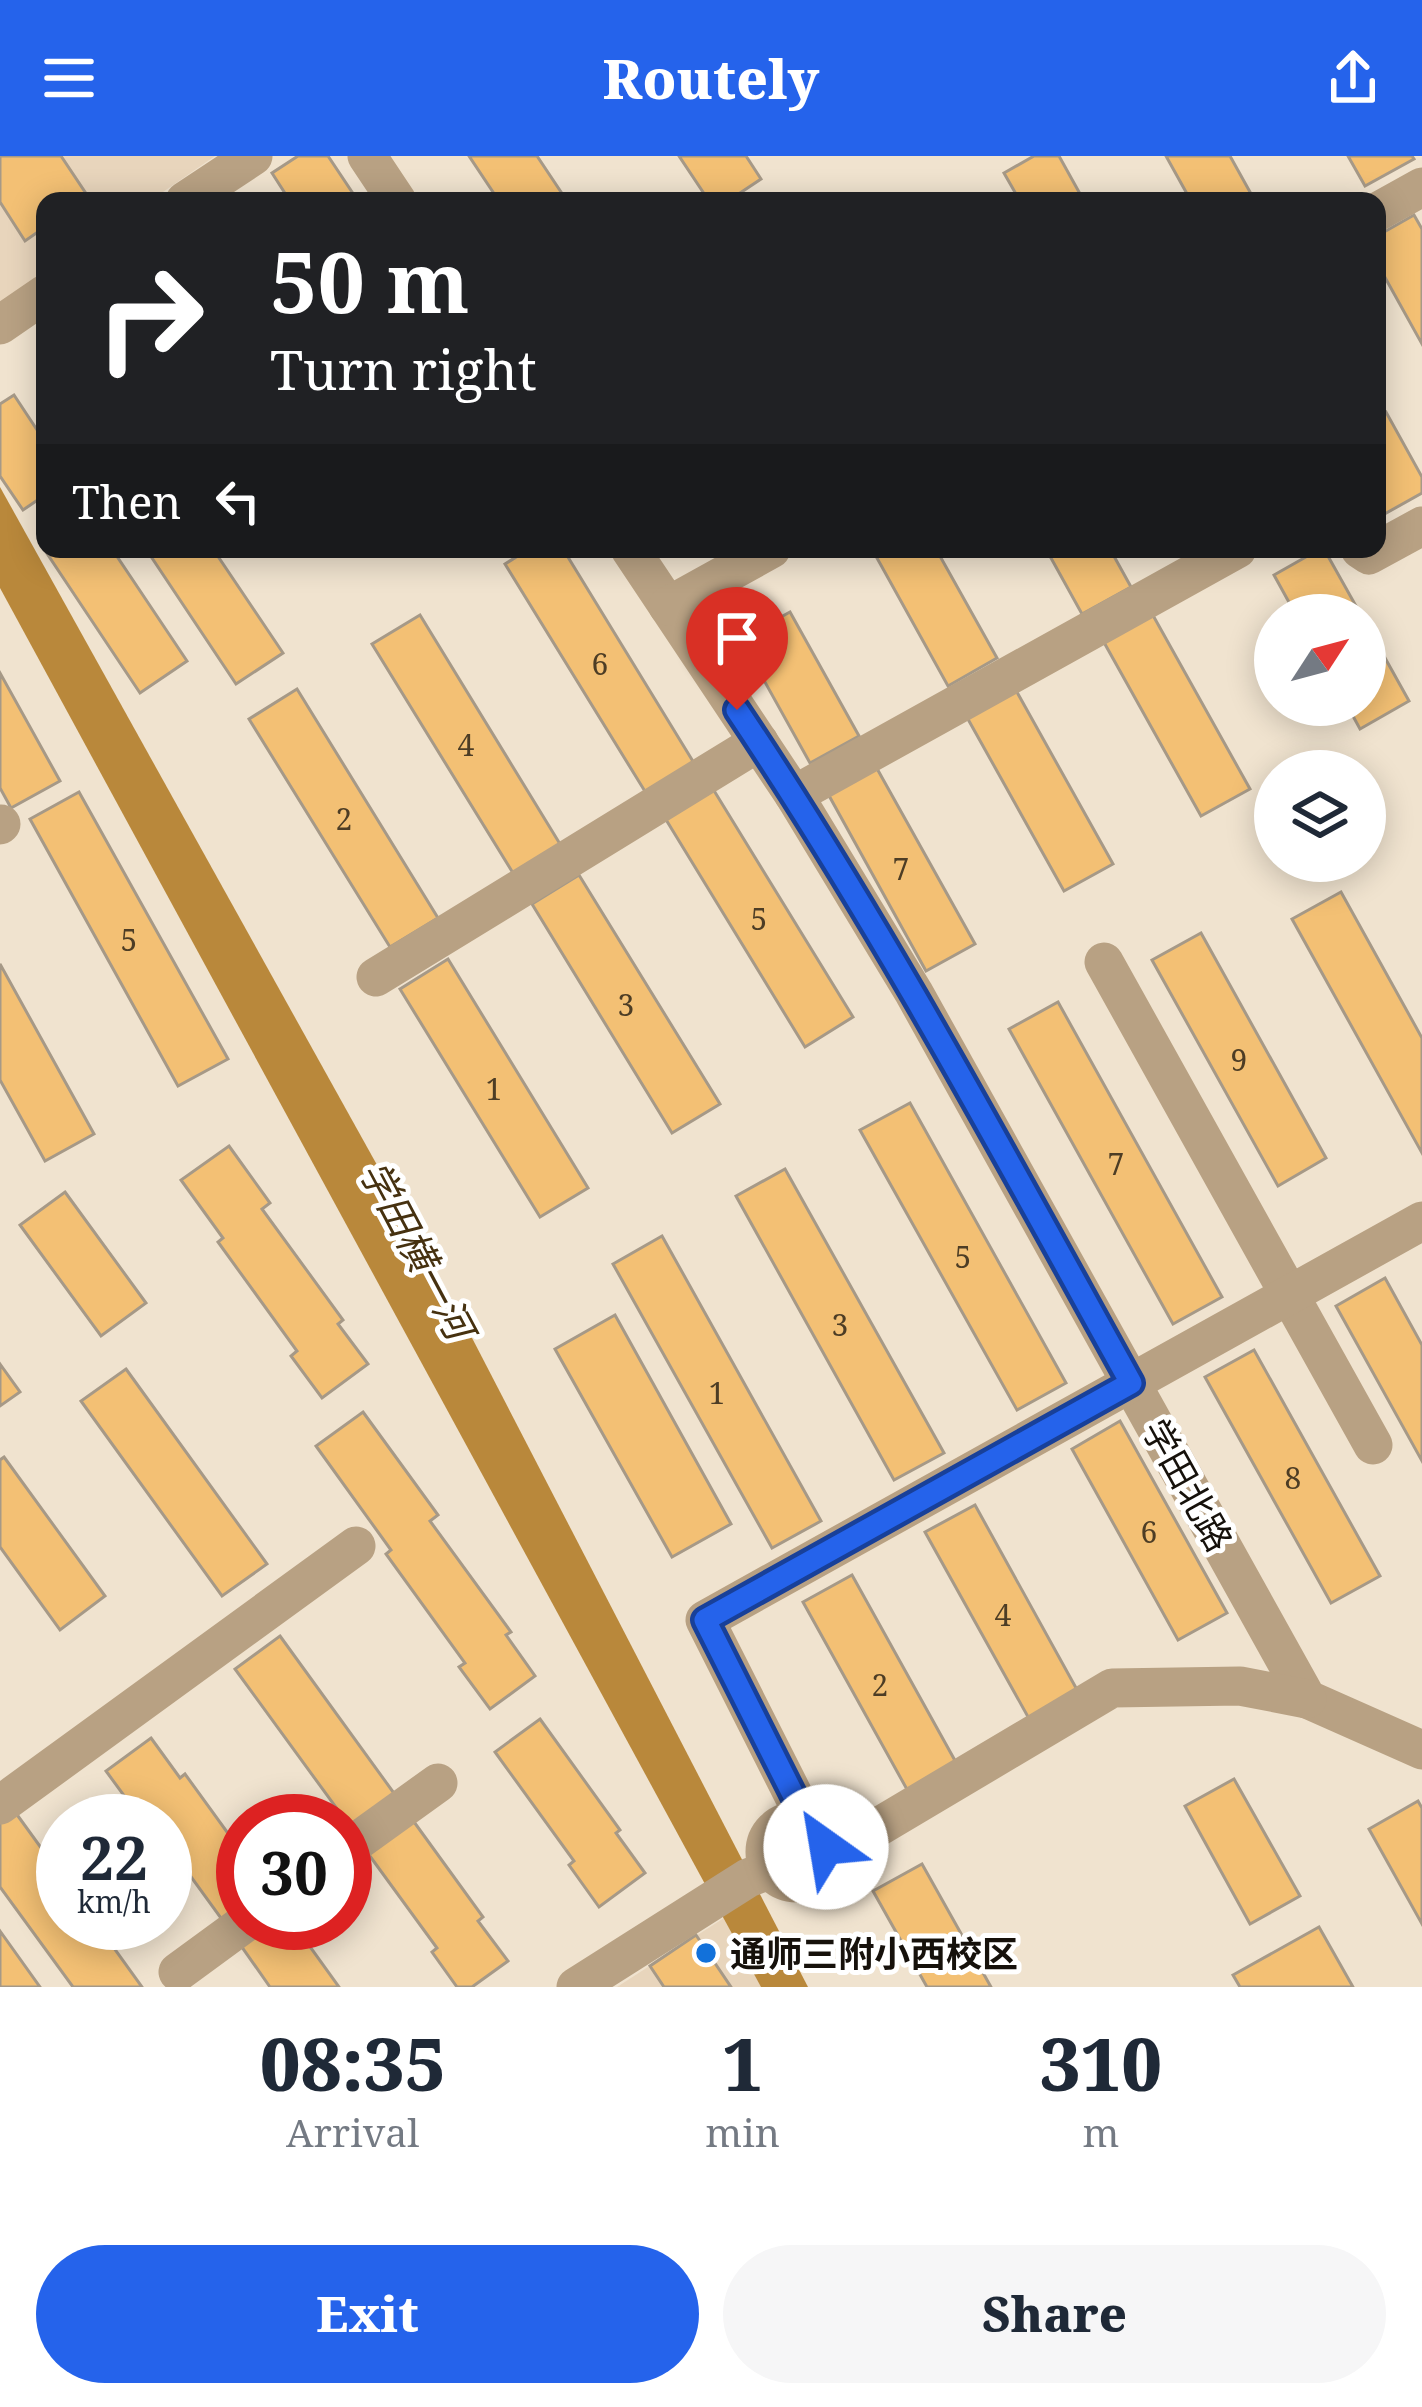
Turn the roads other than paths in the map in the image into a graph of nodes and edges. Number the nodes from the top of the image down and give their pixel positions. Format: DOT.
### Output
graph roads {
  1 [pos="253,156"];
  2 [pos="370,157"];
  3 [pos="1422,187"];
  4 [pos="199,192"];
  5 [pos="391,192"];
  6 [pos="1386,207"];
  7 [pos="36,300"];
  8 [pos="0,325"];
  9 [pos="1421,528"];
  10 [pos="1386,547"];
  11 [pos="636,558"];
  12 [pos="755,558"];
  13 [pos="1222,558"];
  14 [pos="668,606"];
  15 [pos="759,742"];
  16 [pos="794,795"];
  17 [pos="1104,962"];
  18 [pos="376,977"];
  19 [pos="1422,1221"];
  20 [pos="1290,1294"];
  21 [pos="1131,1383"];
  22 [pos="1373,1445"];
  23 [pos="356,1546"];
  24 [pos="1307,1699"];
  25 [pos="1422,1750"];
  26 [pos="438,1783"];
  27 [pos="0,1805"];
  28 [pos="372,1831"];
  29 [pos="817,1841"];
  30 [pos="216,1944"];
  31 [pos="178,1972"];
  32 [pos="576,1987"];
  1 -- 4 [label="street"];
  2 -- 5 [label="street"];
  3 -- 6 [label="street"];
  7 -- 8 [label="street"];
  9 -- 10 [label="street"];
  11 -- 14 [label="street, 学田北路"];
  12 -- 14 [label="street"];
  13 -- 16 [label="street"];
  14 -- 15 [label="street, 学田北路"];
  15 -- 16 [label="street, 学田北路"];
  15 -- 18 [label="street"];
  16 -- 21 [label="street, 学田北路"];
  17 -- 20 [label="street"];
  19 -- 20 [label="street"];
  20 -- 21 [label="street"];
  20 -- 22 [label="street"];
  21 -- 24 [label="street, 学田北路"];
  21 -- 29 [label="street"];
  23 -- 27 [label="street"];
  24 -- 25 [label="street"];
  24 -- 29 [label="street"];
  26 -- 28 [label="street"];
  29 -- 32 [label="street"];
  30 -- 31 [label="street"];
}
